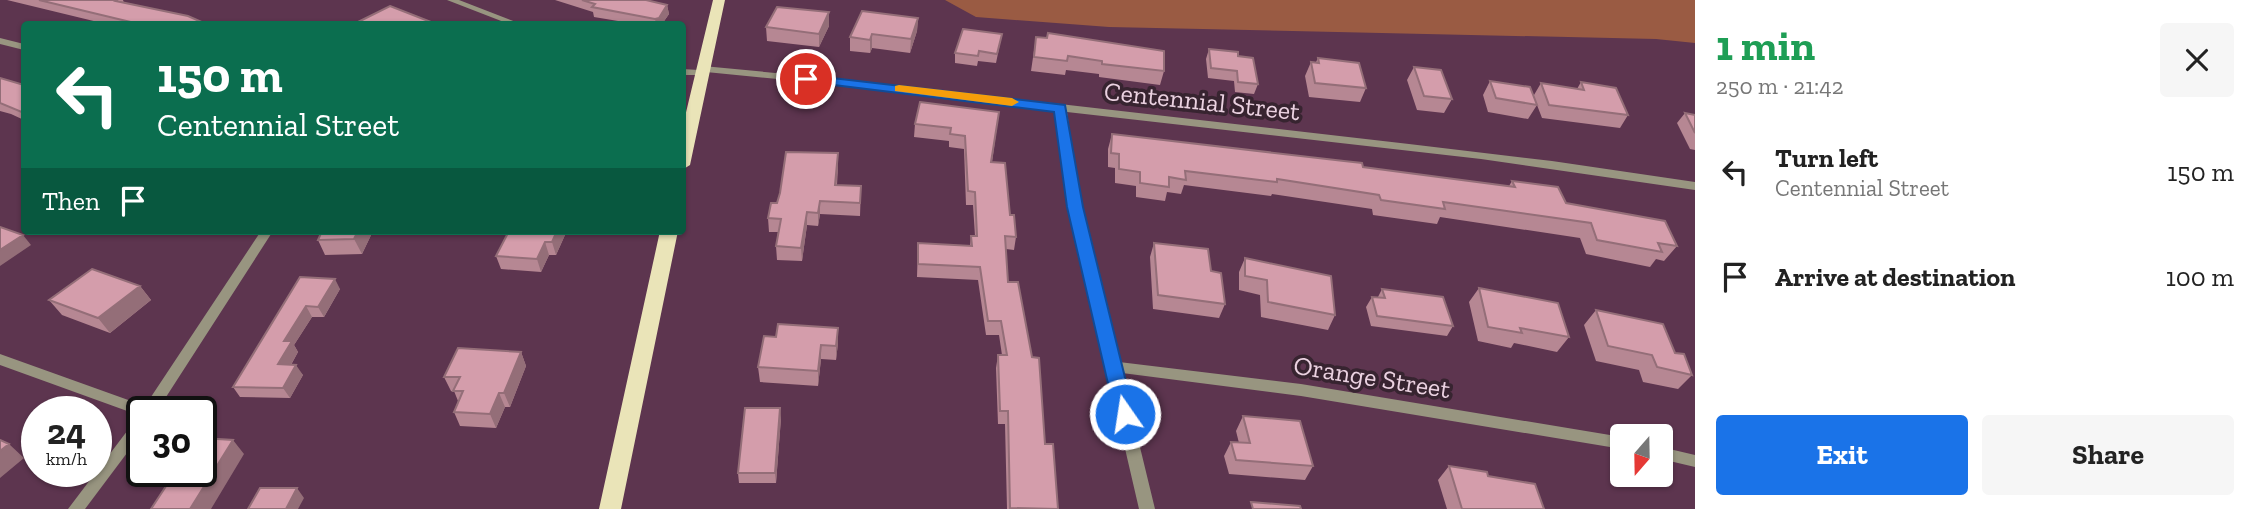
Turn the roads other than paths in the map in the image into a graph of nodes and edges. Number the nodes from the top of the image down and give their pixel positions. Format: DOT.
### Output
graph roads {
  1 [pos="451,0"];
  2 [pos="719,0"];
  3 [pos="508,21"];
  4 [pos="0,41"];
  5 [pos="21,46"];
  6 [pos="702,71"];
  7 [pos="686,72"];
  8 [pos="1061,108"];
  9 [pos="686,146"];
  10 [pos="1695,186"];
  11 [pos="264,235"];
  12 [pos="668,235"];
  13 [pos="0,359"];
  14 [pos="1114,367"];
  15 [pos="159,396"];
  16 [pos="126,405"];
  17 [pos="1610,441"];
  18 [pos="126,443"];
  19 [pos="1673,456"];
  20 [pos="1695,461"];
  21 [pos="76,509"];
  22 [pos="610,509"];
  23 [pos="1147,509"];
  1 -- 3 [label="street"];
  2 -- 6 [label="main road"];
  4 -- 5 [label="street"];
  6 -- 7 [label="street, Centennial Street"];
  6 -- 8 [label="street, Centennial Street"];
  6 -- 9 [label="main road"];
  8 -- 10 [label="street, Centennial Street"];
  8 -- 14 [label="street"];
  11 -- 15 [label="street"];
  12 -- 22 [label="main road"];
  13 -- 16 [label="street"];
  14 -- 17 [label="street, Orange Street"];
  14 -- 23 [label="street"];
  18 -- 21 [label="street"];
  19 -- 20 [label="street"];
}
